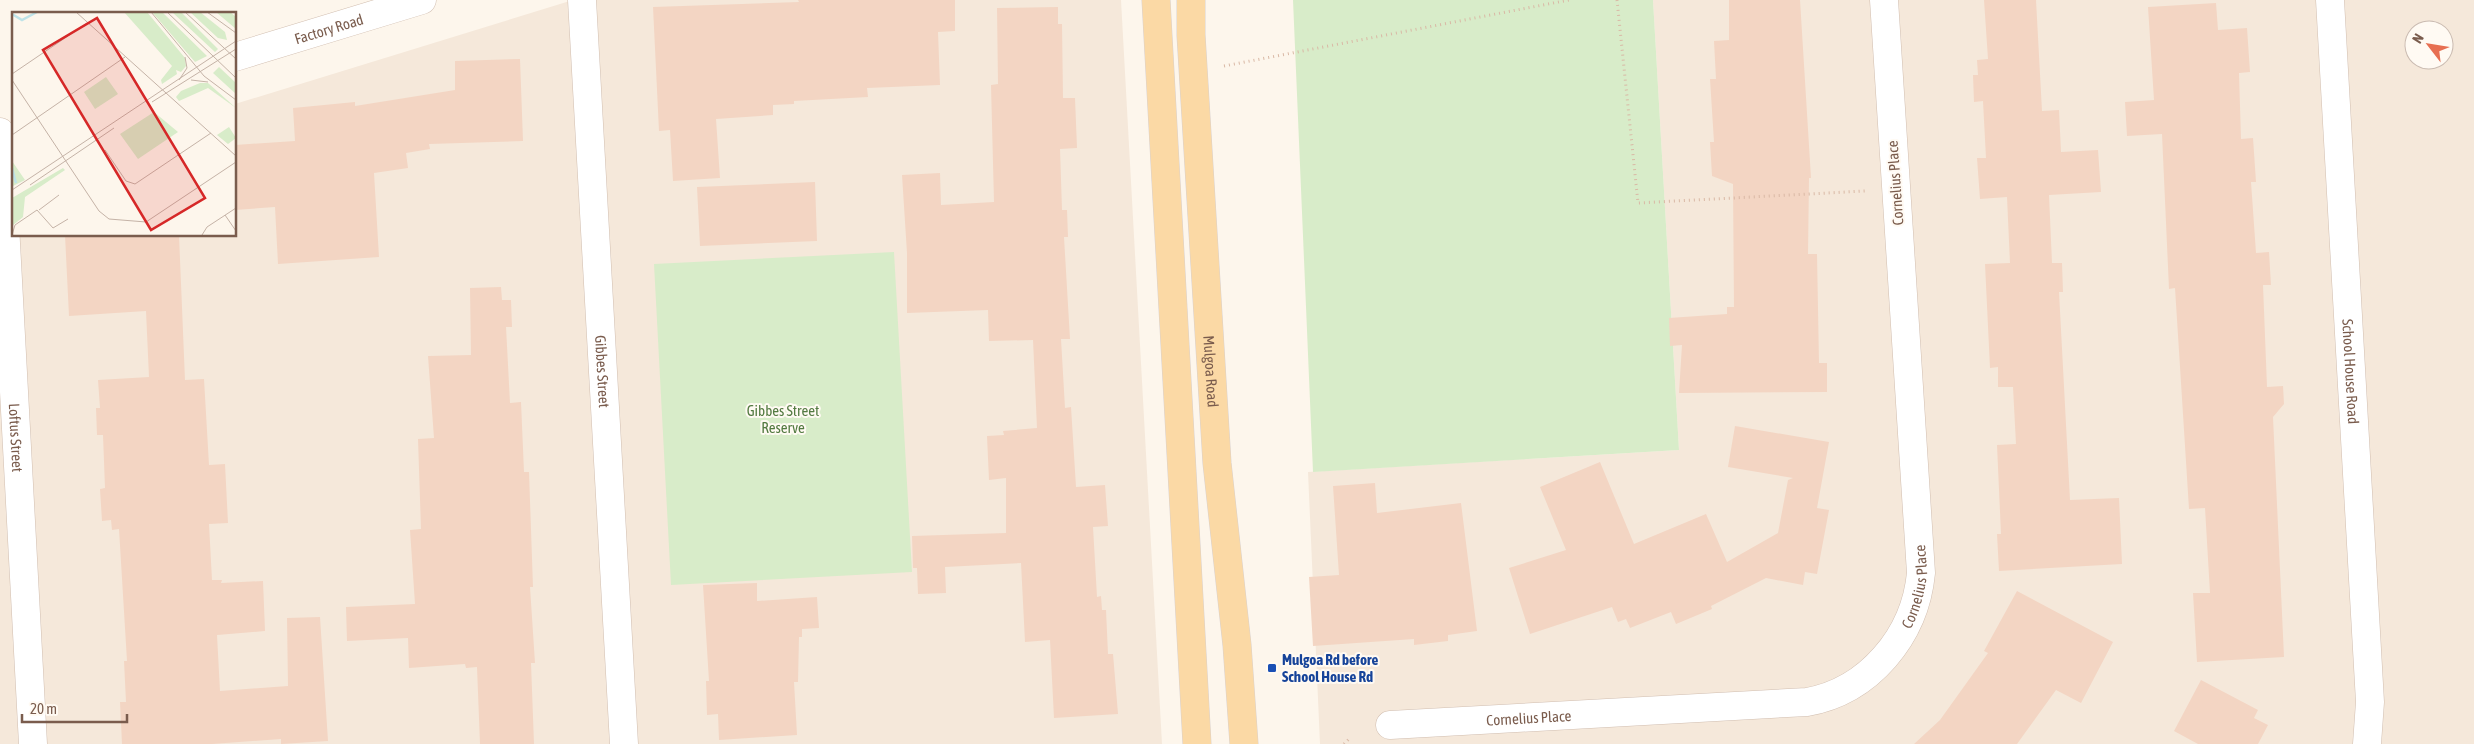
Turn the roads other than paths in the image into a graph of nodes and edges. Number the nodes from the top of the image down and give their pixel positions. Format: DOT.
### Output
graph roads {
  1 [pos="422,0"];
  2 [pos="582,0"];
  3 [pos="1156,0"];
  4 [pos="1191,0"];
  5 [pos="1884,0"];
  6 [pos="2330,0"];
  7 [pos="236,57"];
  8 [pos="12,126"];
  9 [pos="0,130"];
  10 [pos="1390,725"];
  11 [pos="33,744"];
  12 [pos="624,744"];
  13 [pos="1197,744"];
  14 [pos="1244,744"];
  15 [pos="2367,744"];
  1 -- 7 [label="street, Factory Road"];
  2 -- 12 [label="street, Gibbes Street"];
  3 -- 13 [label="main road"];
  4 -- 14 [label="main road, Mulgoa Road"];
  5 -- 10 [label="street, Cornelius Place"];
  6 -- 15 [label="street, School House Road"];
  8 -- 9 [label="street"];
  9 -- 11 [label="street, Loftus Street"];
}
